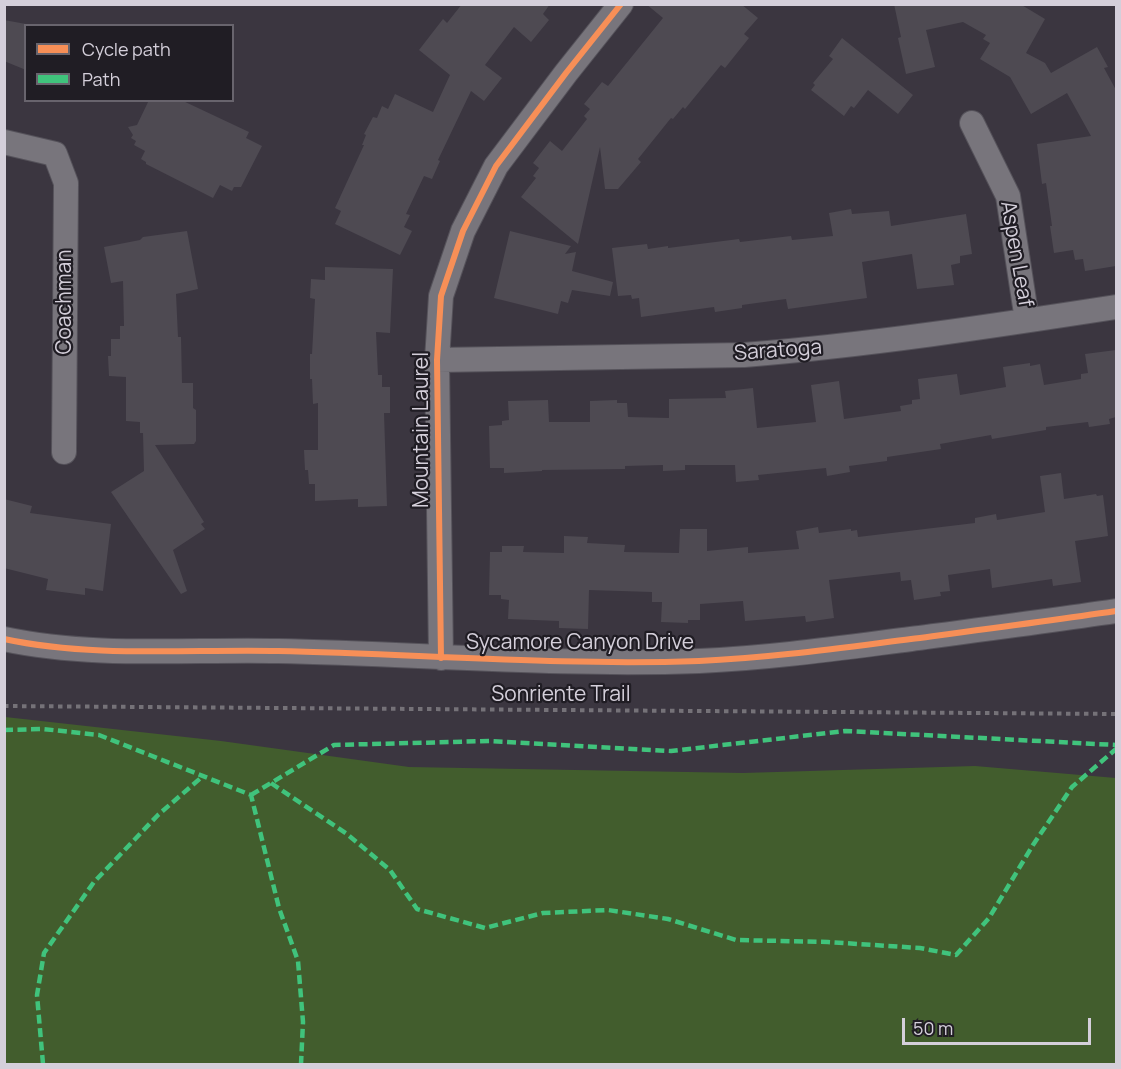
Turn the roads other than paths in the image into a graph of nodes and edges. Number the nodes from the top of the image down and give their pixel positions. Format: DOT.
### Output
graph roads {
  1 [pos="621,4"];
  2 [pos="972,123"];
  3 [pos="4,142"];
  4 [pos="1116,307"];
  5 [pos="1027,320"];
  6 [pos="437,360"];
  7 [pos="64,452"];
  8 [pos="1116,611"];
  9 [pos="4,639"];
  10 [pos="441,658"];
  1 -- 6 [label="street, Mountain Laurel"];
  2 -- 5 [label="street, Aspen Leaf"];
  3 -- 7 [label="street, Coachman"];
  4 -- 5 [label="street, Saratoga"];
  5 -- 6 [label="street, Saratoga"];
  6 -- 10 [label="street, Mountain Laurel"];
  8 -- 10 [label="street, Sycamore Canyon Drive"];
  9 -- 10 [label="street, Sycamore Canyon Drive"];
}
